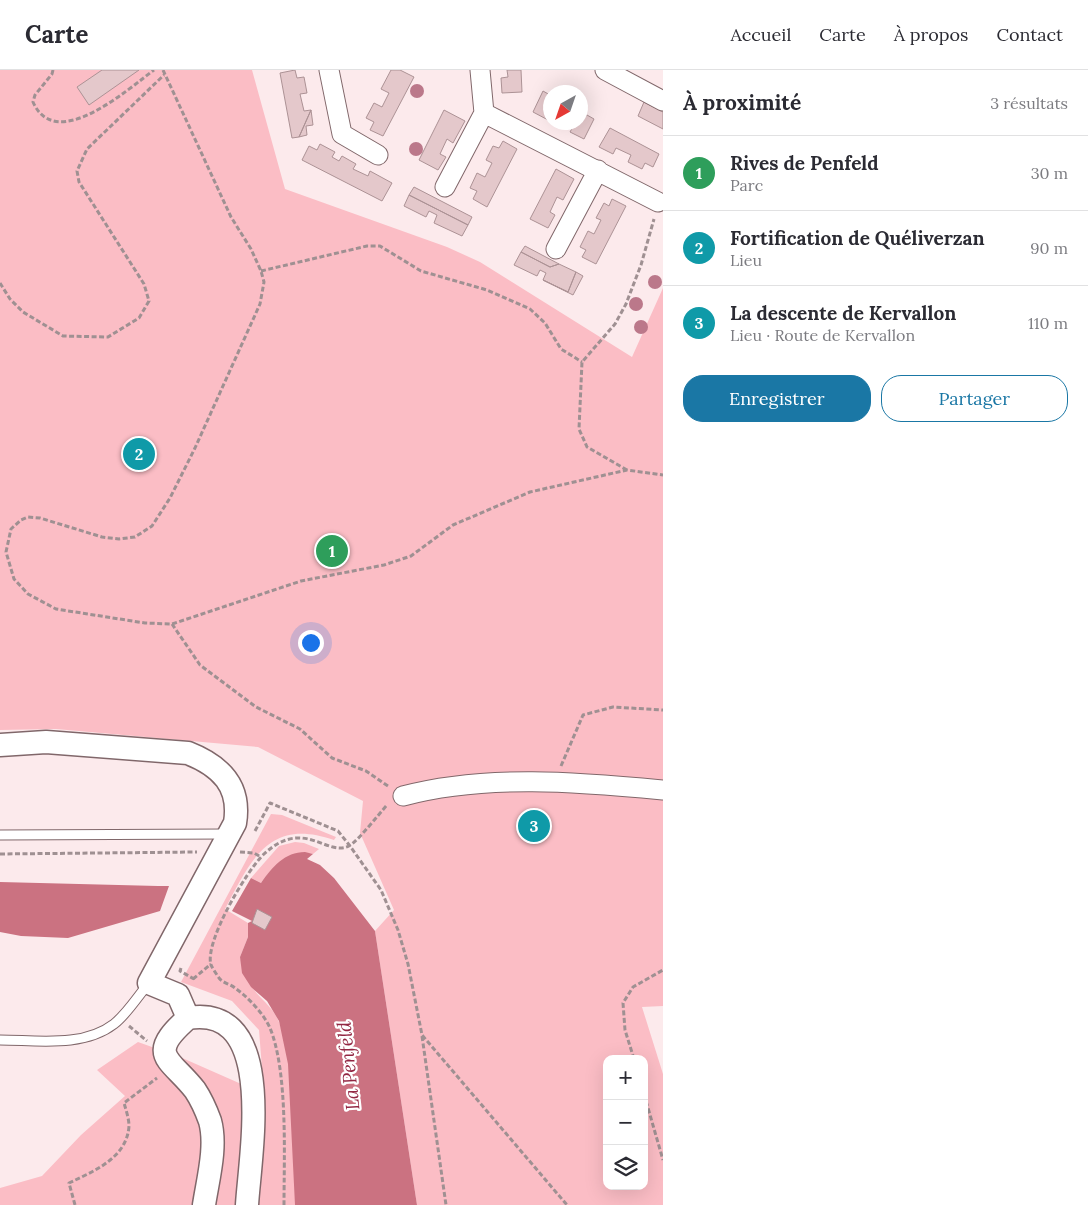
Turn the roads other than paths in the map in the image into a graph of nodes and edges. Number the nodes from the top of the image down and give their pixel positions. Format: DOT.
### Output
graph roads {
  1 [pos="329,70"];
  2 [pos="480,70"];
  3 [pos="605,70"];
  4 [pos="663,101"];
  5 [pos="484,113"];
  6 [pos="378,155"];
  7 [pos="598,170"];
  8 [pos="445,187"];
  9 [pos="660,205"];
  10 [pos="556,249"];
  11 [pos="0,745"];
  12 [pos="663,790"];
  13 [pos="403,796"];
  14 [pos="0,835"];
  15 [pos="234,848"];
  16 [pos="149,983"];
  17 [pos="188,1018"];
  18 [pos="0,1040"];
  19 [pos="204,1205"];
  20 [pos="247,1205"];
  1 -- 6 [label="street"];
  2 -- 5 [label="street"];
  3 -- 4 [label="street"];
  5 -- 7 [label="street"];
  5 -- 8 [label="street"];
  7 -- 9 [label="street"];
  7 -- 10 [label="street"];
  11 -- 15 [label="street"];
  12 -- 13 [label="street"];
  14 -- 15 [label="lane"];
  15 -- 16 [label="street"];
  16 -- 17 [label="street"];
  16 -- 18 [label="lane"];
  17 -- 19 [label="street"];
  17 -- 20 [label="street"];
}
